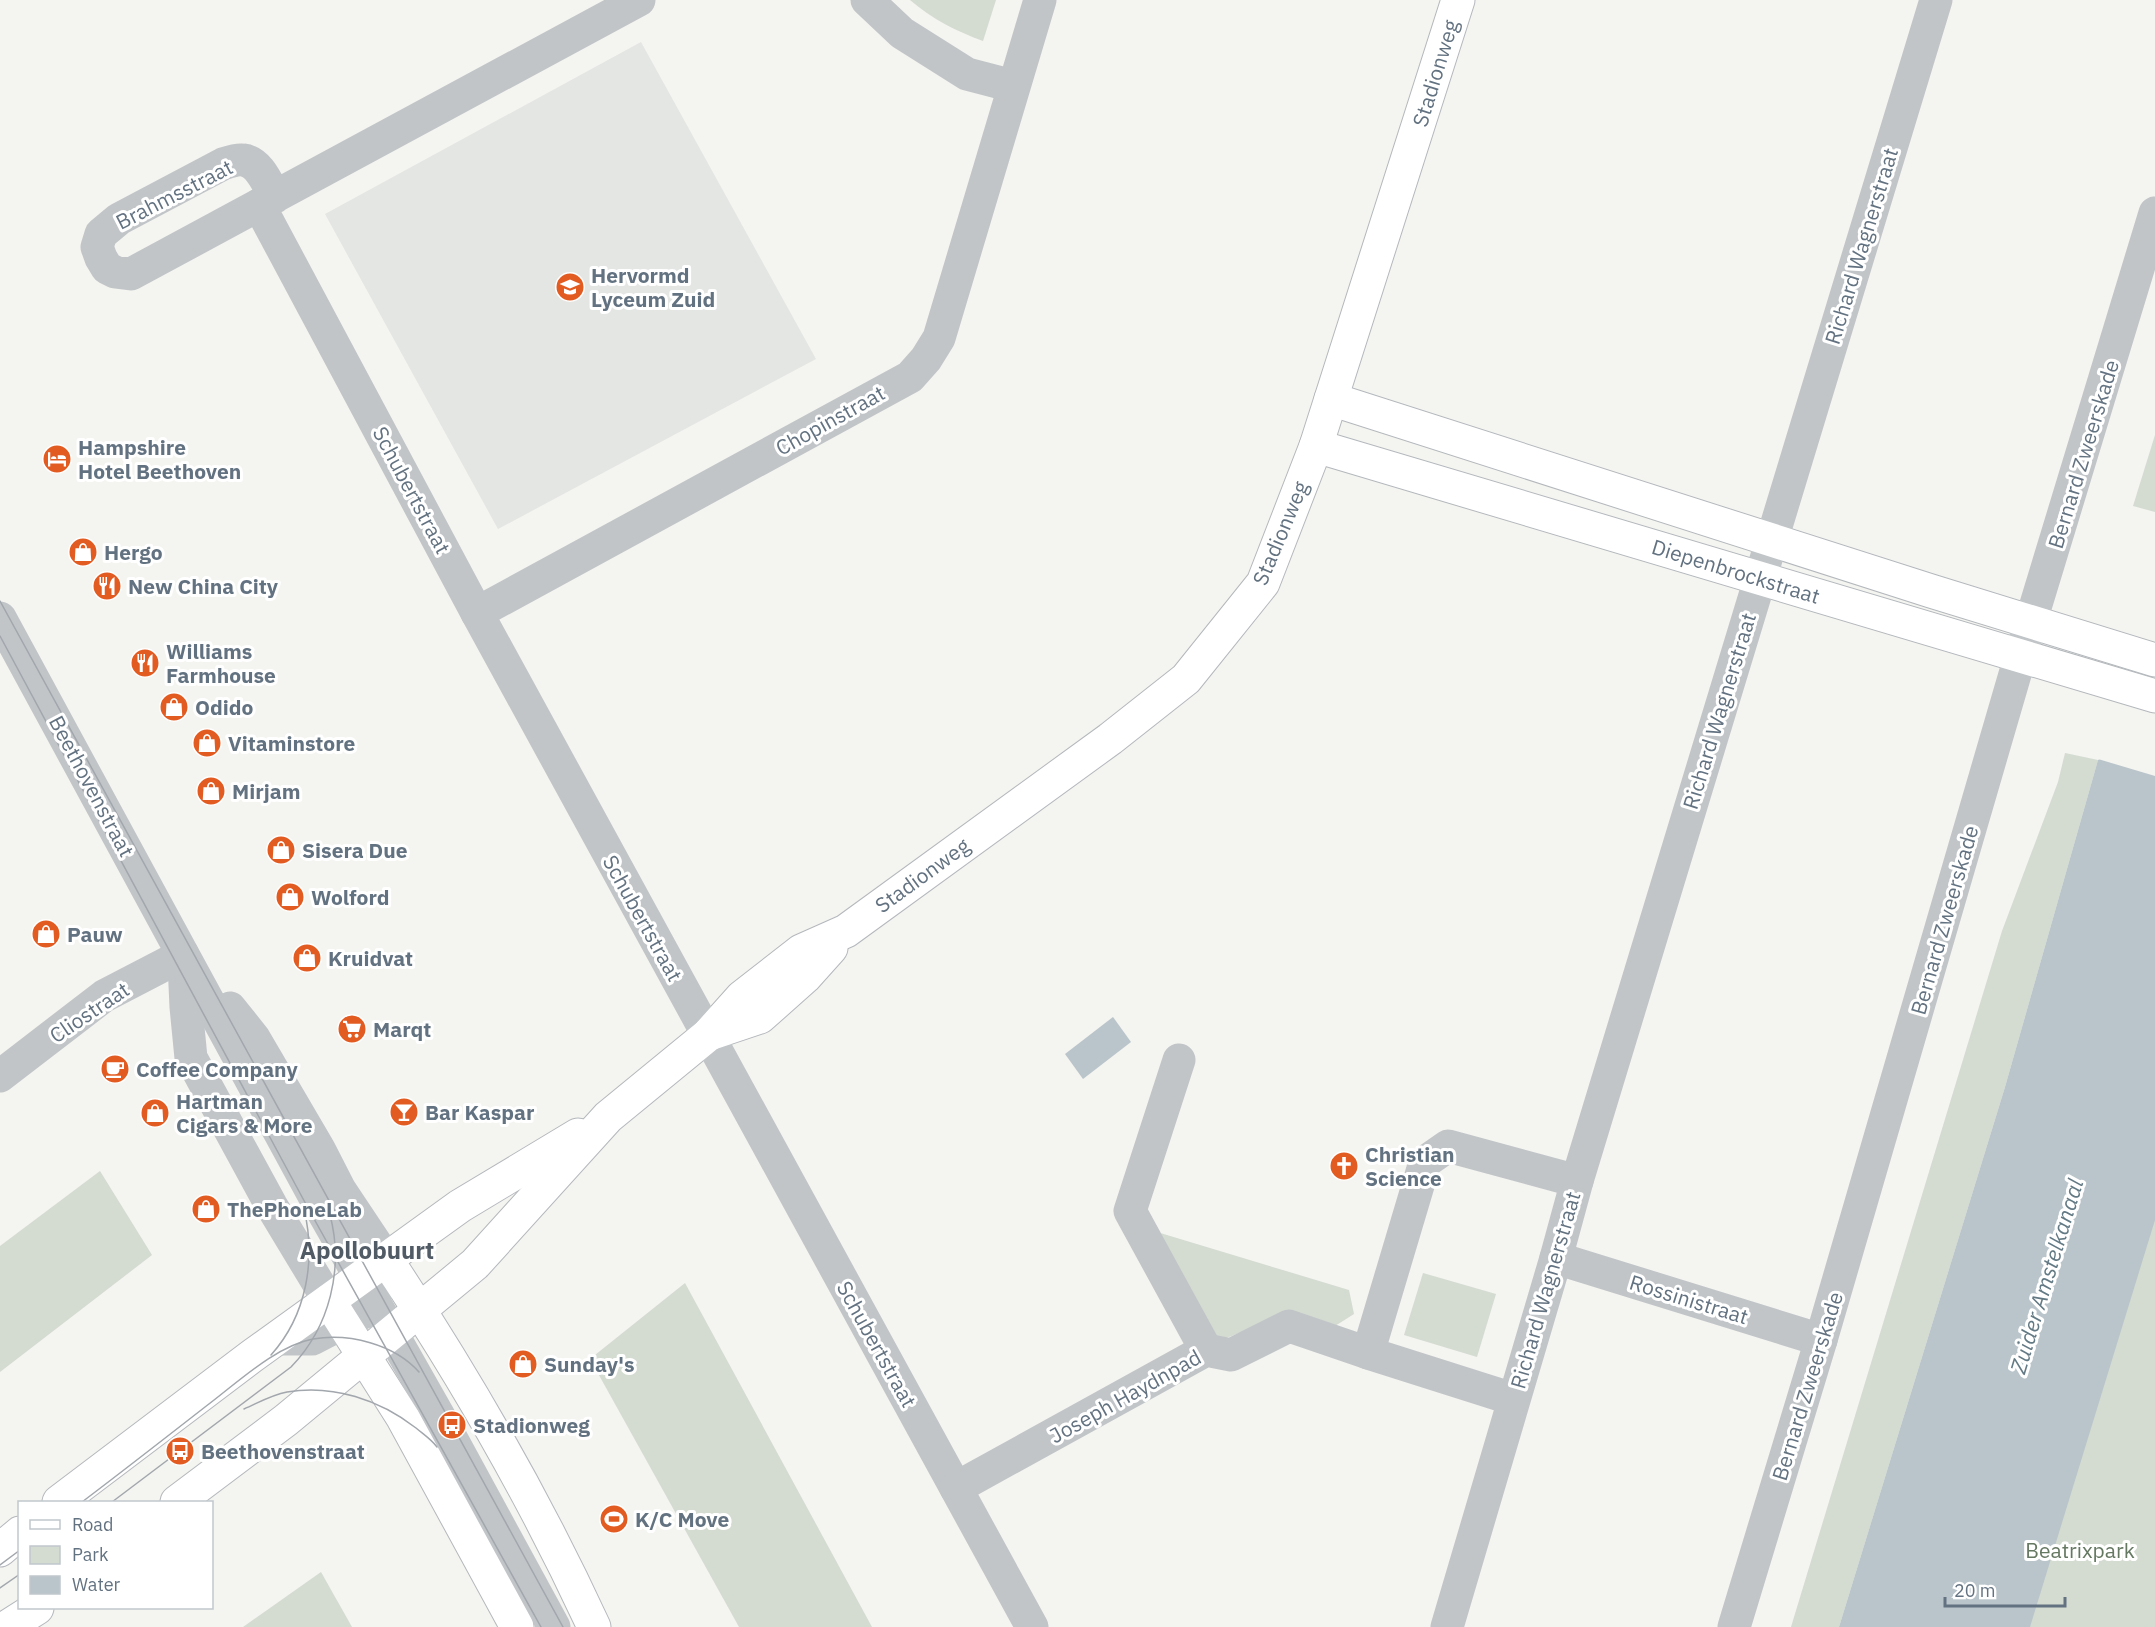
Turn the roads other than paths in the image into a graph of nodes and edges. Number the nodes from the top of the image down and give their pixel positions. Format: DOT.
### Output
graph roads {
  1 [pos="639,0"];
  2 [pos="867,0"];
  3 [pos="1040,0"];
  4 [pos="1458,0"];
  5 [pos="1936,0"];
  6 [pos="1013,86"];
  7 [pos="267,201"];
  8 [pos="2155,213"];
  9 [pos="1331,399"];
  10 [pos="1316,446"];
  11 [pos="1772,540"];
  12 [pos="1760,578"];
  13 [pos="477,613"];
  14 [pos="0,618"];
  15 [pos="2031,622"];
  16 [pos="2020,657"];
  17 [pos="2143,657"];
  18 [pos="2155,696"];
  19 [pos="183,955"];
  20 [pos="708,1035"];
  21 [pos="1179,1060"];
  22 [pos="0,1076"];
  23 [pos="608,1117"];
  24 [pos="1577,1181"];
  25 [pos="1556,1258"];
  26 [pos="374,1281"];
  27 [pos="420,1310"];
  28 [pos="336,1312"];
  29 [pos="391,1334"];
  30 [pos="1821,1340"];
  31 [pos="1206,1350"];
  32 [pos="1368,1353"];
  33 [pos="363,1356"];
  34 [pos="1513,1399"];
  35 [pos="956,1488"];
  36 [pos="62,1501"];
  37 [pos="180,1501"];
  38 [pos="18,1535"];
  39 [pos="0,1550"];
  40 [pos="35,1609"];
  41 [pos="7,1627"];
  42 [pos="517,1627"];
  43 [pos="554,1627"];
  44 [pos="594,1627"];
  45 [pos="1032,1627"];
  46 [pos="1447,1627"];
  47 [pos="1734,1627"];
  1 -- 7 [label="street, Brahmsstraat"];
  2 -- 6 [label="street"];
  3 -- 6 [label="street, Chopinstraat"];
  4 -- 9 [label="main road, Stadionweg"];
  5 -- 11 [label="street, Richard Wagnerstraat"];
  6 -- 13 [label="street, Chopinstraat"];
  7 -- 7 [label="street, Brahmsstraat"];
  7 -- 13 [label="street, Schubertstraat"];
  8 -- 15 [label="street, Bernard Zweerskade"];
  9 -- 10 [label="main road, Stadionweg"];
  9 -- 11 [label="main road, Diepenbrockstraat"];
  10 -- 12 [label="main road, Diepenbrockstraat"];
  10 -- 20 [label="main road, Stadionweg"];
  11 -- 12 [label="street, Richard Wagnerstraat"];
  11 -- 15 [label="main road, Diepenbrockstraat"];
  12 -- 16 [label="main road, Diepenbrockstraat"];
  12 -- 24 [label="street, Richard Wagnerstraat"];
  13 -- 20 [label="street, Schubertstraat"];
  14 -- 19 [label="street, Beethovenstraat"];
  15 -- 16 [label="street, Bernard Zweerskade"];
  15 -- 17 [label="main road, Diepenbrockstraat"];
  16 -- 18 [label="main road, Diepenbrockstraat"];
  16 -- 30 [label="street, Bernard Zweerskade"];
  19 -- 22 [label="street, Cliostraat"];
  19 -- 26 [label="street, Beethovenstraat"];
  19 -- 28 [label="street, Beethovenstraat"];
  20 -- 23 [label="main road, Stadionweg"];
  20 -- 35 [label="street, Schubertstraat"];
  21 -- 31 [label="street"];
  23 -- 26 [label="main road, Stadionweg"];
  23 -- 27 [label="main road, Stadionweg"];
  24 -- 25 [label="street, Richard Wagnerstraat"];
  24 -- 32 [label="street, Richard Wagnerstraat"];
  25 -- 30 [label="street, Rossinistraat"];
  25 -- 34 [label="street, Richard Wagnerstraat"];
  26 -- 27 [label="main road, Beethovenstraat"];
  26 -- 27 [label="street"];
  26 -- 28 [label="main road, Stadionweg"];
  26 -- 29 [label="street, Beethovenstraat"];
  27 -- 29 [label="main road, Stadionweg"];
  27 -- 44 [label="main road, Beethovenstraat"];
  28 -- 33 [label="main road, Beethovenstraat"];
  28 -- 36 [label="main road, Stadionweg"];
  29 -- 33 [label="main road, Stadionweg"];
  29 -- 43 [label="street, Beethovenstraat"];
  30 -- 47 [label="street, Bernard Zweerskade"];
  31 -- 32 [label="street, Joseph Haydnpad"];
  31 -- 35 [label="street, Joseph Haydnpad"];
  32 -- 34 [label="street, Richard Wagnerstraat"];
  33 -- 37 [label="main road, Stadionweg"];
  33 -- 42 [label="main road, Beethovenstraat"];
  34 -- 46 [label="street, Richard Wagnerstraat"];
  35 -- 45 [label="street, Schubertstraat"];
  38 -- 39 [label="main road"];
  40 -- 41 [label="main road"];
}
